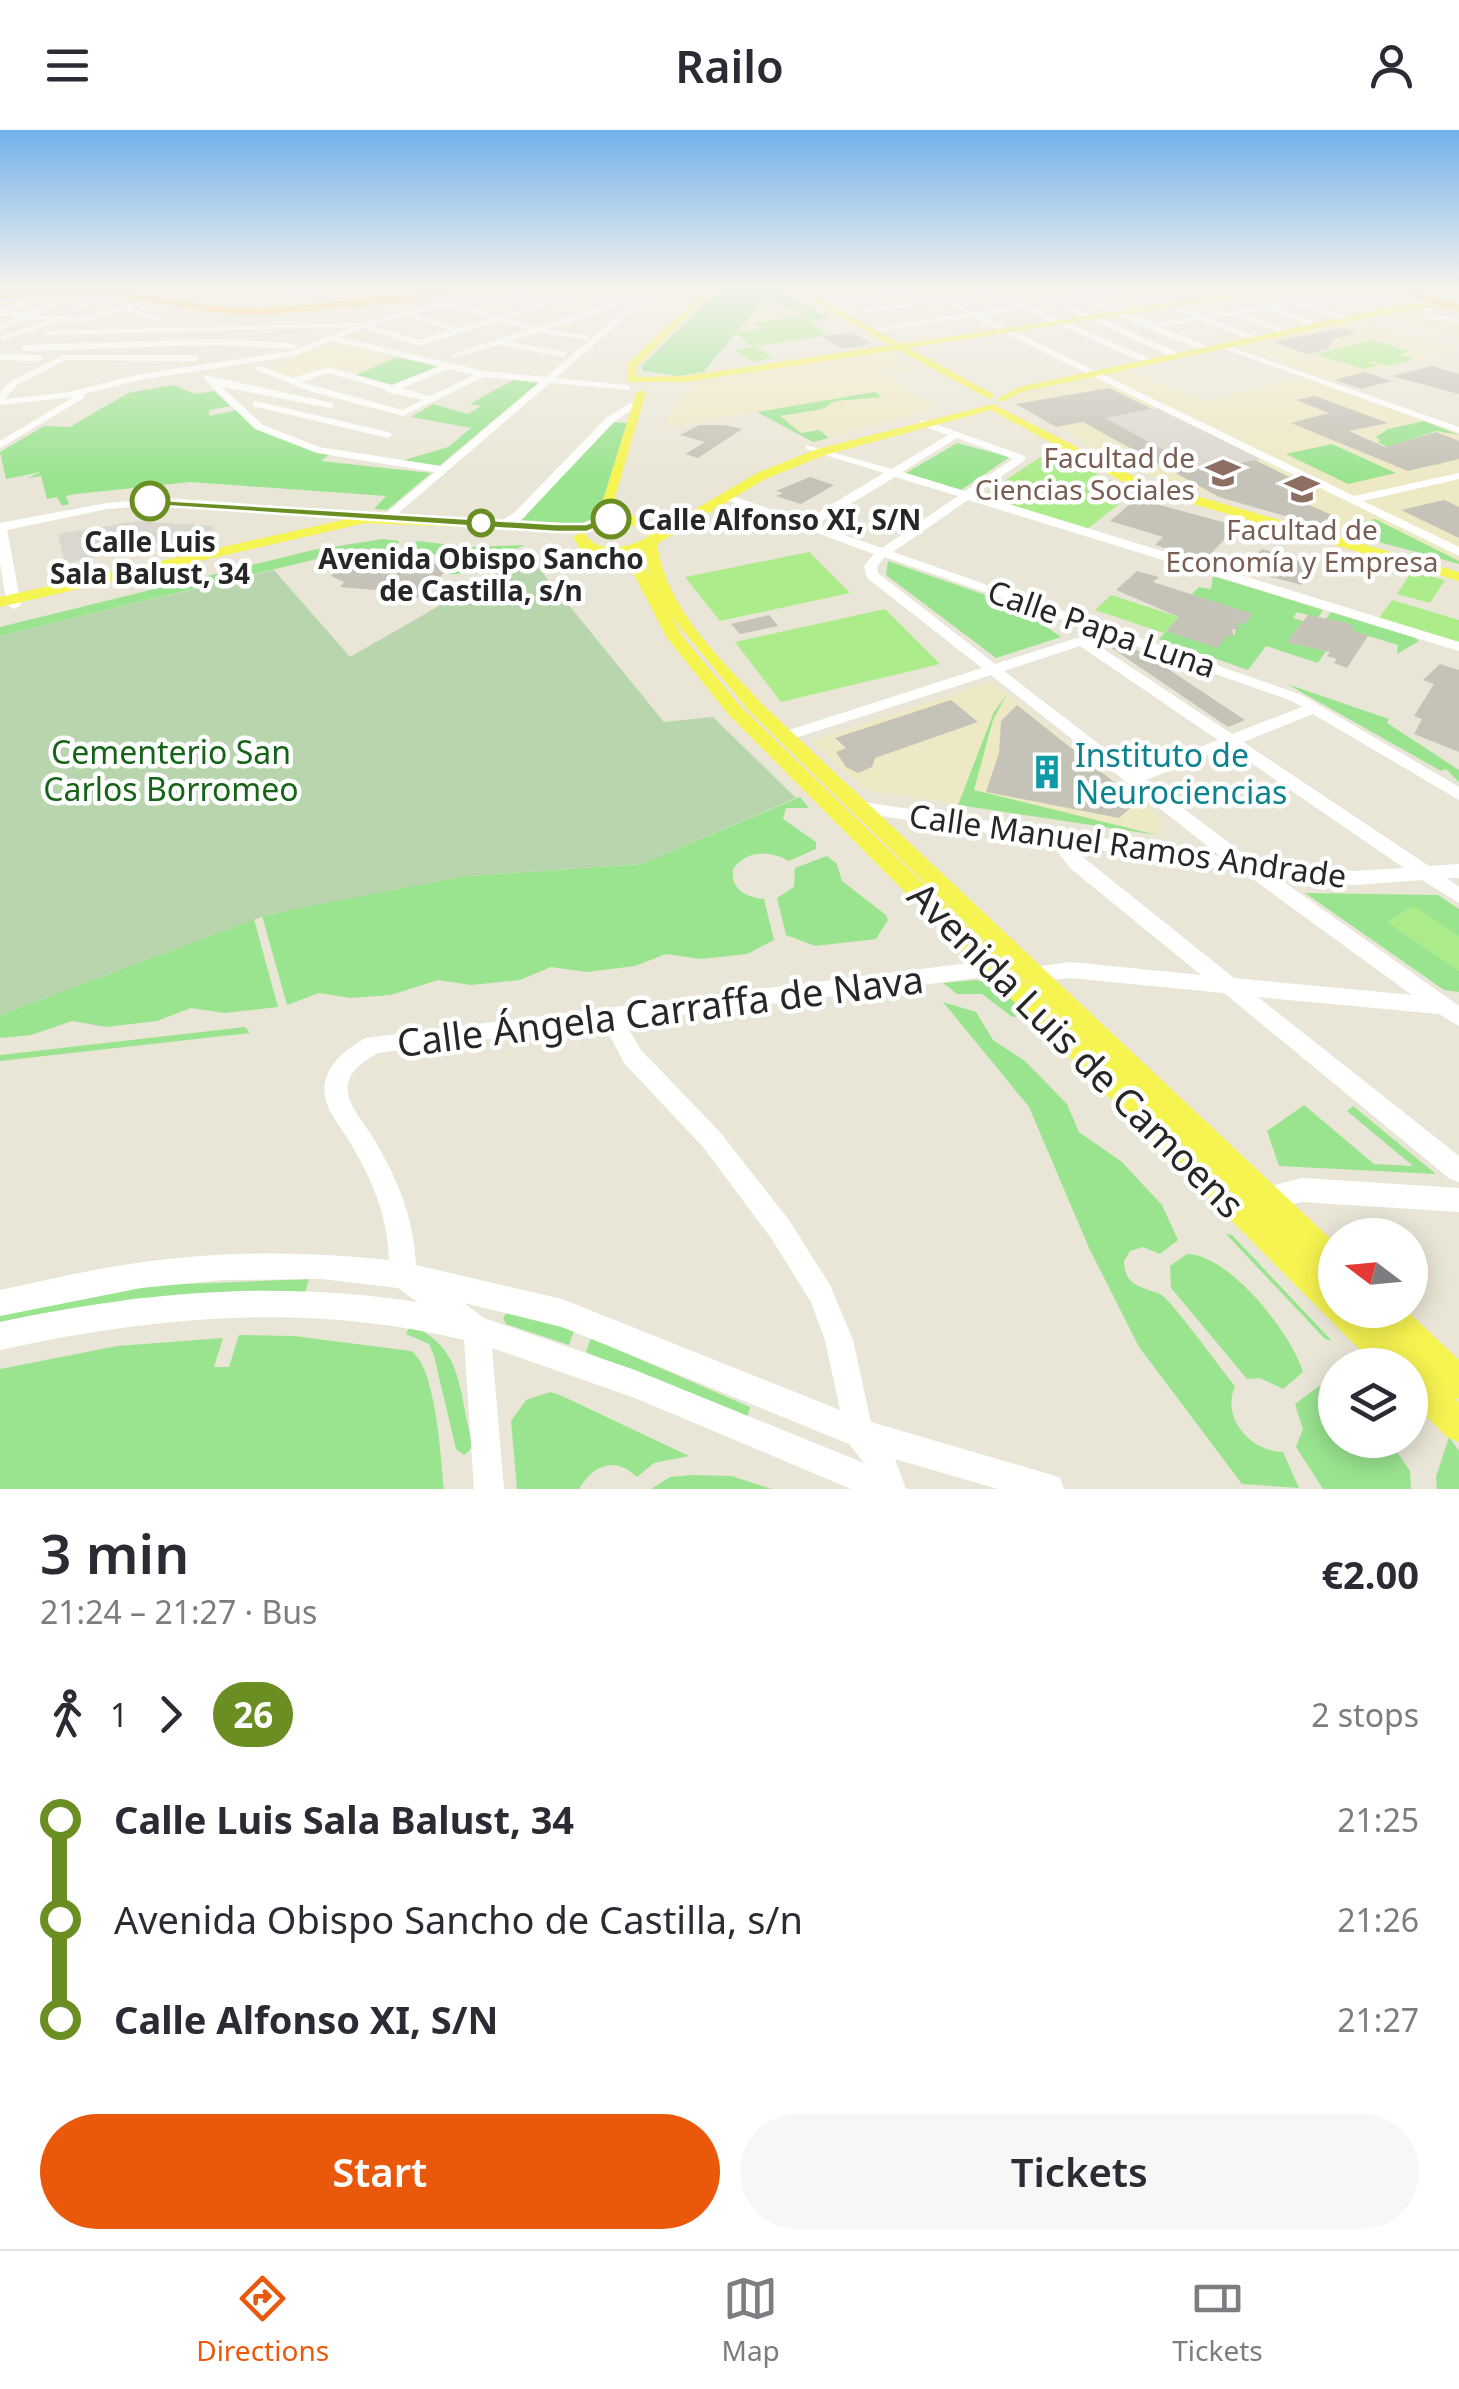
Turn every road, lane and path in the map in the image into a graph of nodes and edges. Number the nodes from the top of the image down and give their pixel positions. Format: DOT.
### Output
graph roads {
  1 [pos="297,351"];
  2 [pos="298,351"];
  3 [pos="388,351"];
  4 [pos="406,351"];
  5 [pos="434,351"];
  6 [pos="475,351"];
  7 [pos="550,351"];
  8 [pos="567,351"];
  9 [pos="579,351"];
  10 [pos="646,351"];
  11 [pos="865,351"];
  12 [pos="903,351"];
  13 [pos="1055,351"];
  14 [pos="1167,351"];
  15 [pos="1197,351"];
  16 [pos="1240,351"];
  17 [pos="1127,352"];
  18 [pos="564,354"];
  19 [pos="401,355"];
  20 [pos="1106,355"];
  21 [pos="1178,356"];
  22 [pos="0,357"];
  23 [pos="14,357"];
  24 [pos="1092,357"];
  25 [pos="63,358"];
  26 [pos="153,360"];
  27 [pos="1073,360"];
  28 [pos="256,361"];
  29 [pos="452,361"];
  30 [pos="635,362"];
  31 [pos="1151,362"];
  32 [pos="3,369"];
  33 [pos="1099,373"];
  34 [pos="274,374"];
  35 [pos="483,374"];
  36 [pos="146,376"];
  37 [pos="350,376"];
  38 [pos="649,377"];
  39 [pos="22,378"];
  40 [pos="670,380"];
  41 [pos="291,381"];
  42 [pos="548,381"];
  43 [pos="629,383"];
  44 [pos="238,385"];
  45 [pos="312,389"];
  46 [pos="392,389"];
  47 [pos="263,391"];
  48 [pos="659,392"];
  49 [pos="81,393"];
  50 [pos="289,396"];
  51 [pos="641,397"];
  52 [pos="345,398"];
  53 [pos="0,400"];
  54 [pos="433,400"];
  55 [pos="360,402"];
  56 [pos="991,402"];
  57 [pos="256,404"];
  58 [pos="330,405"];
  59 [pos="379,411"];
  60 [pos="608,422"];
  61 [pos="924,423"];
  62 [pos="345,427"];
  63 [pos="1459,430"];
  64 [pos="388,435"];
  65 [pos="953,437"];
  66 [pos="0,445"];
  67 [pos="815,450"];
  68 [pos="624,454"];
  69 [pos="444,470"];
  70 [pos="890,474"];
  71 [pos="1459,476"];
  72 [pos="966,497"];
  73 [pos="728,498"];
  74 [pos="1356,499"];
  75 [pos="290,509"];
  76 [pos="346,512"];
  77 [pos="519,516"];
  78 [pos="388,518"];
  79 [pos="622,518"];
  80 [pos="646,523"];
  81 [pos="319,524"];
  82 [pos="504,525"];
  83 [pos="806,525"];
  84 [pos="0,527"];
  85 [pos="556,528"];
  86 [pos="589,529"];
  87 [pos="653,542"];
  88 [pos="1459,550"];
  89 [pos="884,552"];
  90 [pos="622,553"];
  91 [pos="1459,574"];
  92 [pos="7,604"];
  93 [pos="1109,630"];
  94 [pos="1083,641"];
  95 [pos="1459,648"];
  96 [pos="993,670"];
  97 [pos="1316,707"];
  98 [pos="786,736"];
  99 [pos="1230,741"];
  100 [pos="1132,778"];
  101 [pos="1459,794"];
  102 [pos="820,795"];
  103 [pos="857,807"];
  104 [pos="1056,837"];
  105 [pos="1249,868"];
  106 [pos="1459,871"];
  107 [pos="1423,874"];
  108 [pos="1459,896"];
  109 [pos="993,968"];
  110 [pos="1035,974"];
  111 [pos="1226,985"];
  112 [pos="1454,1011"];
  113 [pos="610,1015"];
  114 [pos="1459,1171"];
  115 [pos="1266,1198"];
  116 [pos="1459,1200"];
  117 [pos="1318,1247"];
  118 [pos="403,1275"];
  119 [pos="1318,1286"];
  120 [pos="0,1303"];
  121 [pos="478,1328"];
  122 [pos="1360,1328"];
  123 [pos="1402,1328"];
  124 [pos="0,1336"];
  125 [pos="1381,1348"];
  126 [pos="1459,1383"];
  127 [pos="1428,1395"];
  128 [pos="1459,1425"];
  129 [pos="860,1433"];
  130 [pos="489,1489"];
  131 [pos="890,1489"];
  132 [pos="1049,1489"];
  1 -- 28 [label="street"];
  2 -- 28 [label="street"];
  3 -- 19 [label="street"];
  4 -- 19 [label="street"];
  5 -- 29 [label="street"];
  6 -- 29 [label="street"];
  7 -- 18 [label="street"];
  8 -- 18 [label="street"];
  9 -- 42 [label="street"];
  10 -- 30 [label="main road"];
  11 -- 40 [label="main road"];
  12 -- 56 [label="main road"];
  13 -- 27 [label="street"];
  14 -- 21 [label="street"];
  15 -- 21 [label="main road"];
  16 -- 63 [label="street"];
  17 -- 20 [label="street"];
  17 -- 31 [label="street"];
  18 -- 29 [label="street"];
  19 -- 29 [label="street"];
  21 -- 31 [label="main road"];
  22 -- 23 [label="street"];
  23 -- 25 [label="street"];
  23 -- 32 [label="street"];
  24 -- 27 [label="street"];
  25 -- 26 [label="street"];
  25 -- 39 [label="street"];
  26 -- 28 [label="street"];
  26 -- 36 [label="street"];
  27 -- 33 [label="street"];
  28 -- 34 [label="street"];
  28 -- 36 [label="street"];
  29 -- 35 [label="street"];
  29 -- 46 [label="street"];
  30 -- 38 [label="main road"];
  30 -- 43 [label="main road"];
  31 -- 33 [label="main road"];
  33 -- 56 [label="main road"];
  33 -- 74 [label="street"];
  34 -- 41 [label="street"];
  34 -- 44 [label="street"];
  35 -- 42 [label="street"];
  35 -- 54 [label="street"];
  36 -- 49 [label="street"];
  37 -- 41 [label="street"];
  37 -- 45 [label="street"];
  37 -- 46 [label="street"];
  38 -- 40 [label="main road"];
  38 -- 43 [label="main road"];
  39 -- 49 [label="street"];
  39 -- 53 [label="street"];
  40 -- 48 [label="main road"];
  41 -- 45 [label="street"];
  41 -- 47 [label="street"];
  42 -- 43 [label="street"];
  42 -- 69 [label="street"];
  43 -- 51 [label="main road"];
  44 -- 47 [label="street"];
  44 -- 69 [label="street"];
  45 -- 50 [label="street"];
  45 -- 52 [label="street"];
  46 -- 54 [label="street"];
  46 -- 55 [label="street"];
  47 -- 50 [label="street"];
  48 -- 51 [label="main road"];
  48 -- 79 [label="main road"];
  49 -- 53 [label="street"];
  49 -- 66 [label="street"];
  50 -- 58 [label="street"];
  51 -- 60 [label="street"];
  51 -- 68 [label="main road"];
  52 -- 55 [label="street"];
  52 -- 58 [label="street"];
  54 -- 59 [label="street"];
  55 -- 59 [label="street"];
  56 -- 61 [label="main road"];
  56 -- 67 [label="main road"];
  56 -- 91 [label="main road"];
  57 -- 62 [label="street"];
  58 -- 59 [label="street"];
  59 -- 62 [label="street"];
  60 -- 68 [label="street"];
  60 -- 77 [label="street"];
  61 -- 65 [label="street"];
  61 -- 67 [label="main road"];
  62 -- 64 [label="street"];
  65 -- 70 [label="street"];
  65 -- 72 [label="street"];
  67 -- 70 [label="street"];
  67 -- 73 [label="main road"];
  67 -- 80 [label="main road"];
  68 -- 86 [label="main road"];
  69 -- 78 [label="street"];
  70 -- 72 [label="street"];
  70 -- 83 [label="street"];
  71 -- 74 [label="street"];
  72 -- 89 [label="street"];
  72 -- 95 [label="street"];
  73 -- 83 [label="street, Calle Papa Luna"];
  73 -- 87 [label="main road"];
  74 -- 88 [label="street"];
  75 -- 76 [label="street"];
  75 -- 81 [label="street"];
  75 -- 84 [label="street"];
  76 -- 78 [label="street"];
  76 -- 81 [label="street"];
  77 -- 82 [label="street"];
  77 -- 85 [label="street"];
  78 -- 81 [label="main road"];
  78 -- 82 [label="main road"];
  79 -- 80 [label="main road"];
  79 -- 86 [label="main road"];
  80 -- 87 [label="main road, Avenida Luis de Camoens"];
  81 -- 86 [label="main road"];
  81 -- 92 [label="main road"];
  81 -- 92 [label="main road"];
  82 -- 85 [label="main road"];
  83 -- 89 [label="street, Calle Papa Luna"];
  84 -- 92 [label="street"];
  85 -- 86 [label="main road"];
  86 -- 90 [label="main road"];
  87 -- 90 [label="main road"];
  87 -- 98 [label="main road, Avenida Luis de Camoens"];
  89 -- 93 [label="street, Calle Papa Luna"];
  89 -- 96 [label="street"];
  90 -- 102 [label="main road, Avenida Luis de Camoens"];
  93 -- 94 [label="street"];
  93 -- 97 [label="street, Calle Papa Luna"];
  94 -- 96 [label="street"];
  94 -- 99 [label="street"];
  96 -- 98 [label="street"];
  96 -- 100 [label="street"];
  97 -- 99 [label="street"];
  97 -- 101 [label="street, Calle Papa Luna"];
  98 -- 103 [label="main road, Avenida Luis de Camoens"];
  99 -- 100 [label="street"];
  99 -- 107 [label="street"];
  100 -- 105 [label="street"];
  102 -- 103 [label="main road, Avenida Luis de Camoens"];
  102 -- 109 [label="main road, Avenida Luis de Camoens"];
  103 -- 104 [label="street, Calle Manuel Ramos Andrade"];
  103 -- 110 [label="main road, Avenida Luis de Camoens"];
  104 -- 105 [label="street, Calle Manuel Ramos Andrade"];
  104 -- 111 [label="street"];
  105 -- 107 [label="street, Calle Manuel Ramos Andrade"];
  105 -- 112 [label="street"];
  106 -- 107 [label="street, Calle Manuel Ramos Andrade"];
  107 -- 108 [label="street"];
  109 -- 113 [label="street, Calle Ángela Carraffa de Nava"];
  109 -- 119 [label="main road, Avenida Luis de Camoens"];
  110 -- 111 [label="street"];
  110 -- 115 [label="main road, Avenida Luis de Camoens"];
  111 -- 112 [label="street"];
  111 -- 114 [label="street"];
  113 -- 118 [label="street, Calle Ángela Carraffa de Nava"];
  113 -- 129 [label="street"];
  115 -- 116 [label="street"];
  115 -- 117 [label="main road, Avenida Luis de Camoens"];
  118 -- 120 [label="street"];
  118 -- 121 [label="street"];
  118 -- 129 [label="street"];
  121 -- 124 [label="street"];
  121 -- 130 [label="street"];
  121 -- 131 [label="street"];
  122 -- 125 [label="main road"];
  123 -- 126 [label="main road"];
  127 -- 128 [label="main road"];
  129 -- 131 [label="street"];
  129 -- 132 [label="street"];
}
